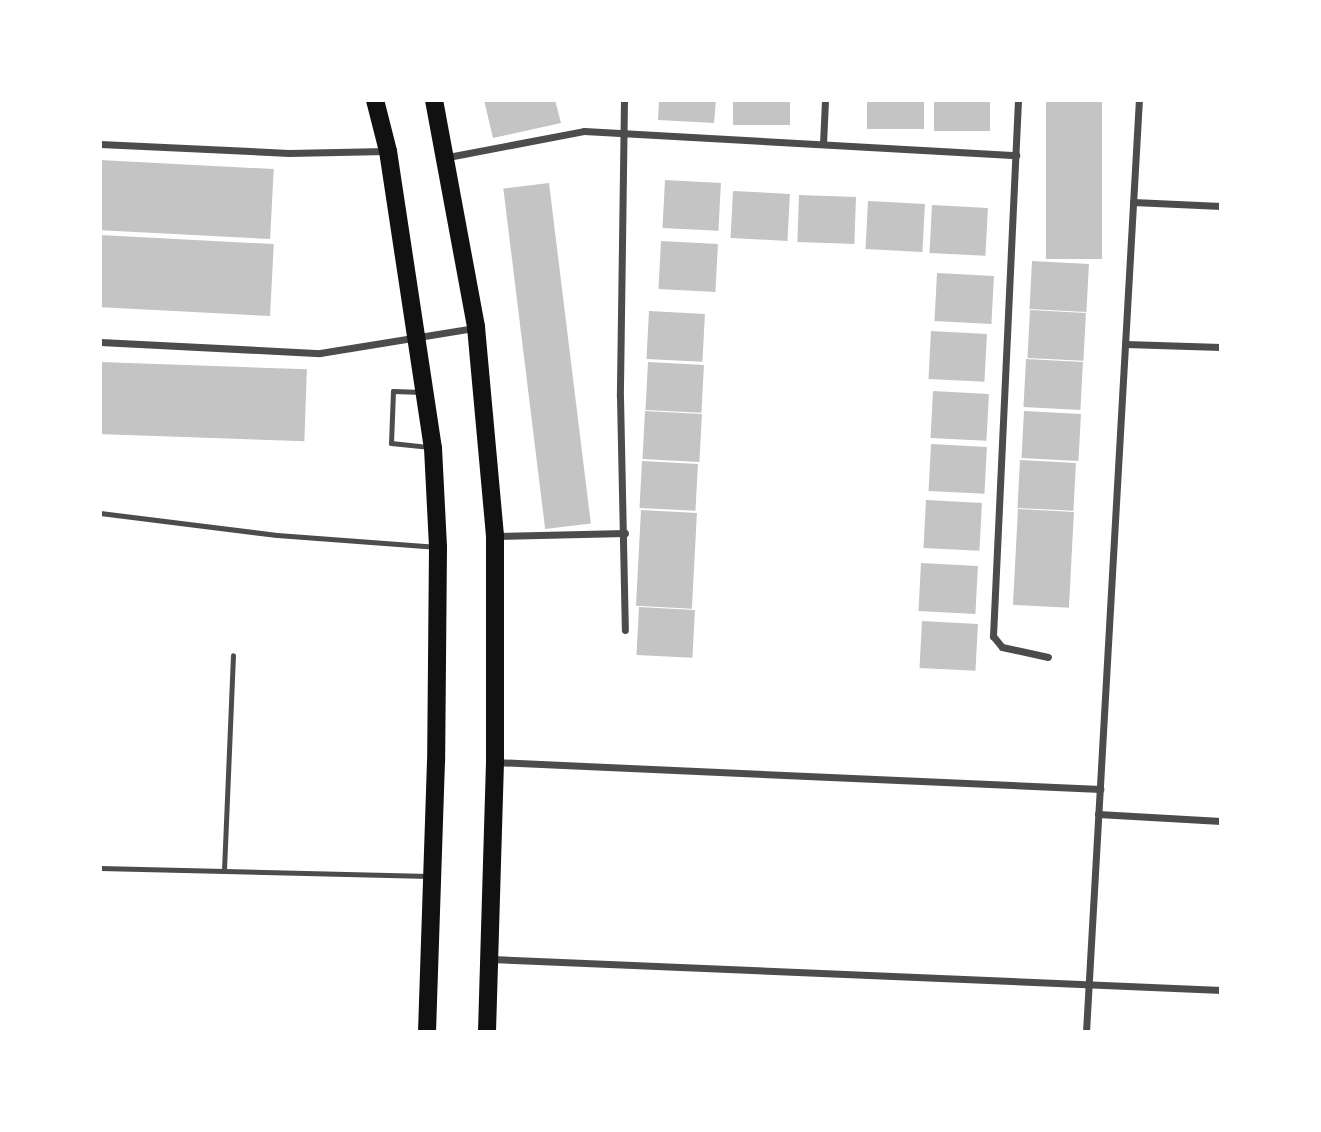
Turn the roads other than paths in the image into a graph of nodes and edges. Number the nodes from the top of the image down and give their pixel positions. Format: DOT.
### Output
graph roads {
  1 [pos="375,100"];
  2 [pos="434,100"];
  3 [pos="624,100"];
  4 [pos="825,100"];
  5 [pos="1018,100"];
  6 [pos="1139,100"];
  7 [pos="623,133"];
  8 [pos="100,144"];
  9 [pos="823,144"];
  10 [pos="388,151"];
  11 [pos="1016,155"];
  12 [pos="448,157"];
  13 [pos="1133,202"];
  14 [pos="1221,206"];
  15 [pos="476,327"];
  16 [pos="418,336"];
  17 [pos="100,342"];
  18 [pos="1125,344"];
  19 [pos="1221,347"];
  20 [pos="425,392"];
  21 [pos="433,448"];
  22 [pos="100,513"];
  23 [pos="625,533"];
  24 [pos="495,536"];
  25 [pos="438,547"];
  26 [pos="625,630"];
  27 [pos="233,655"];
  28 [pos="1048,657"];
  29 [pos="495,762"];
  30 [pos="1100,789"];
  31 [pos="1098,814"];
  32 [pos="1221,821"];
  33 [pos="100,868"];
  34 [pos="223,870"];
  35 [pos="433,877"];
  36 [pos="489,958"];
  37 [pos="1089,983"];
  38 [pos="1221,990"];
  39 [pos="427,1032"];
  40 [pos="487,1032"];
  41 [pos="1086,1032"];
  1 -- 10 [label="main road"];
  2 -- 12 [label="main road"];
  3 -- 7 [label="street"];
  4 -- 9 [label="street"];
  5 -- 11 [label="street"];
  6 -- 13 [label="street"];
  7 -- 9 [label="street"];
  7 -- 12 [label="street"];
  7 -- 23 [label="street"];
  8 -- 10 [label="street"];
  9 -- 11 [label="street"];
  10 -- 16 [label="main road"];
  11 -- 28 [label="street"];
  12 -- 15 [label="main road"];
  13 -- 14 [label="street"];
  13 -- 18 [label="street"];
  15 -- 16 [label="street"];
  15 -- 24 [label="main road"];
  16 -- 17 [label="street"];
  16 -- 20 [label="main road"];
  18 -- 19 [label="street"];
  18 -- 30 [label="street"];
  20 -- 21 [label="main road"];
  20 -- 21 [label="lane"];
  21 -- 25 [label="main road"];
  22 -- 25 [label="lane"];
  23 -- 24 [label="street"];
  23 -- 26 [label="street"];
  24 -- 29 [label="main road"];
  25 -- 35 [label="main road"];
  27 -- 34 [label="lane"];
  29 -- 30 [label="street"];
  29 -- 36 [label="main road"];
  30 -- 31 [label="street"];
  31 -- 32 [label="street"];
  31 -- 37 [label="street"];
  33 -- 34 [label="lane"];
  34 -- 35 [label="lane"];
  35 -- 39 [label="main road"];
  36 -- 37 [label="street"];
  36 -- 40 [label="main road"];
  37 -- 38 [label="street"];
  37 -- 41 [label="street"];
}
